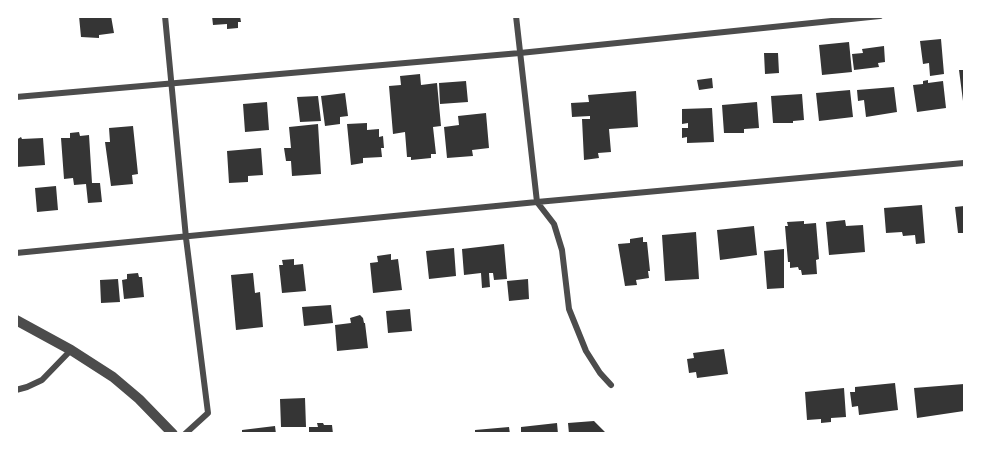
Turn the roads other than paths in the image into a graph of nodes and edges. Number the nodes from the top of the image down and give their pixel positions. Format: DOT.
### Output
graph roads {
  1 [pos="165,16"];
  2 [pos="516,16"];
  3 [pos="880,16"];
  4 [pos="866,17"];
  5 [pos="520,53"];
  6 [pos="171,84"];
  7 [pos="16,97"];
  8 [pos="964,163"];
  9 [pos="537,202"];
  10 [pos="186,238"];
  11 [pos="16,254"];
  12 [pos="16,320"];
  13 [pos="70,350"];
  14 [pos="611,385"];
  15 [pos="16,390"];
  16 [pos="173,434"];
  17 [pos="185,434"];
  1 -- 6 [label="street"];
  2 -- 5 [label="street"];
  3 -- 4 [label="street"];
  4 -- 5 [label="street"];
  5 -- 6 [label="street"];
  5 -- 9 [label="street"];
  6 -- 7 [label="street"];
  6 -- 10 [label="street"];
  8 -- 9 [label="street"];
  9 -- 10 [label="street"];
  9 -- 14 [label="street"];
  10 -- 11 [label="street"];
  10 -- 17 [label="street"];
  12 -- 13 [label="street"];
  13 -- 15 [label="street"];
  13 -- 16 [label="street"];
}
